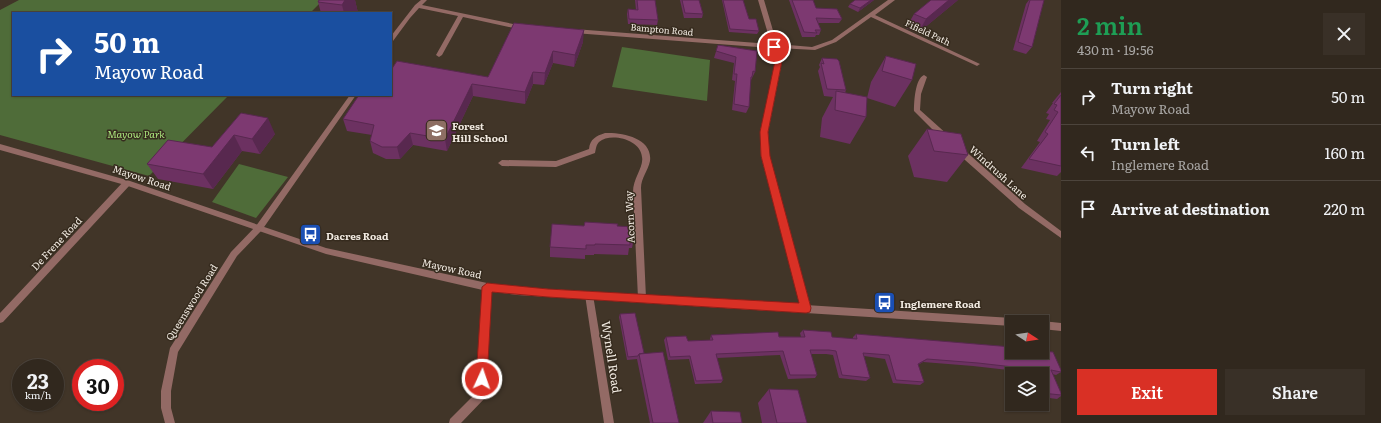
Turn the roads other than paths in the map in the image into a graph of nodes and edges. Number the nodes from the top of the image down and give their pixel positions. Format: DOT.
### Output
graph roads {
  1 [pos="424,0"];
  2 [pos="761,0"];
  3 [pos="892,0"];
  4 [pos="417,6"];
  5 [pos="871,15"];
  6 [pos="461,16"];
  7 [pos="529,29"];
  8 [pos="570,31"];
  9 [pos="392,39"];
  10 [pos="774,47"];
  11 [pos="439,55"];
  12 [pos="977,64"];
  13 [pos="924,77"];
  14 [pos="352,96"];
  15 [pos="0,147"];
  16 [pos="502,163"];
  17 [pos="127,183"];
  18 [pos="259,228"];
  19 [pos="1061,235"];
  20 [pos="487,287"];
  21 [pos="589,295"];
  22 [pos="642,298"];
  23 [pos="806,308"];
  24 [pos="0,319"];
  25 [pos="1005,322"];
  26 [pos="1049,326"];
  27 [pos="1061,327"];
  28 [pos="170,423"];
  29 [pos="454,423"];
  30 [pos="609,423"];
  1 -- 4 [label="street"];
  2 -- 10 [label="street"];
  3 -- 5 [label="street, Bampton Road"];
  4 -- 6 [label="street"];
  4 -- 9 [label="street"];
  5 -- 10 [label="street, Bampton Road"];
  5 -- 12 [label="street, Fifield Path"];
  6 -- 7 [label="street"];
  6 -- 11 [label="street"];
  8 -- 10 [label="street, Bampton Road"];
  10 -- 23 [label="street"];
  13 -- 19 [label="street, Windrush Lane"];
  14 -- 18 [label="street"];
  15 -- 17 [label="street, Mayow Road"];
  16 -- 22 [label="street, Acorn Way"];
  17 -- 18 [label="street, Mayow Road"];
  17 -- 24 [label="street, De Frene Road"];
  18 -- 20 [label="street, Mayow Road"];
  18 -- 28 [label="street, Queenswood Road"];
  20 -- 21 [label="street, Mayow Road"];
  20 -- 29 [label="street"];
  21 -- 22 [label="street, Mayow Road"];
  21 -- 30 [label="street, Wynell Road"];
  22 -- 23 [label="street, Mayow Road"];
  23 -- 25 [label="street, Mayow Road"];
  26 -- 27 [label="street"];
}
